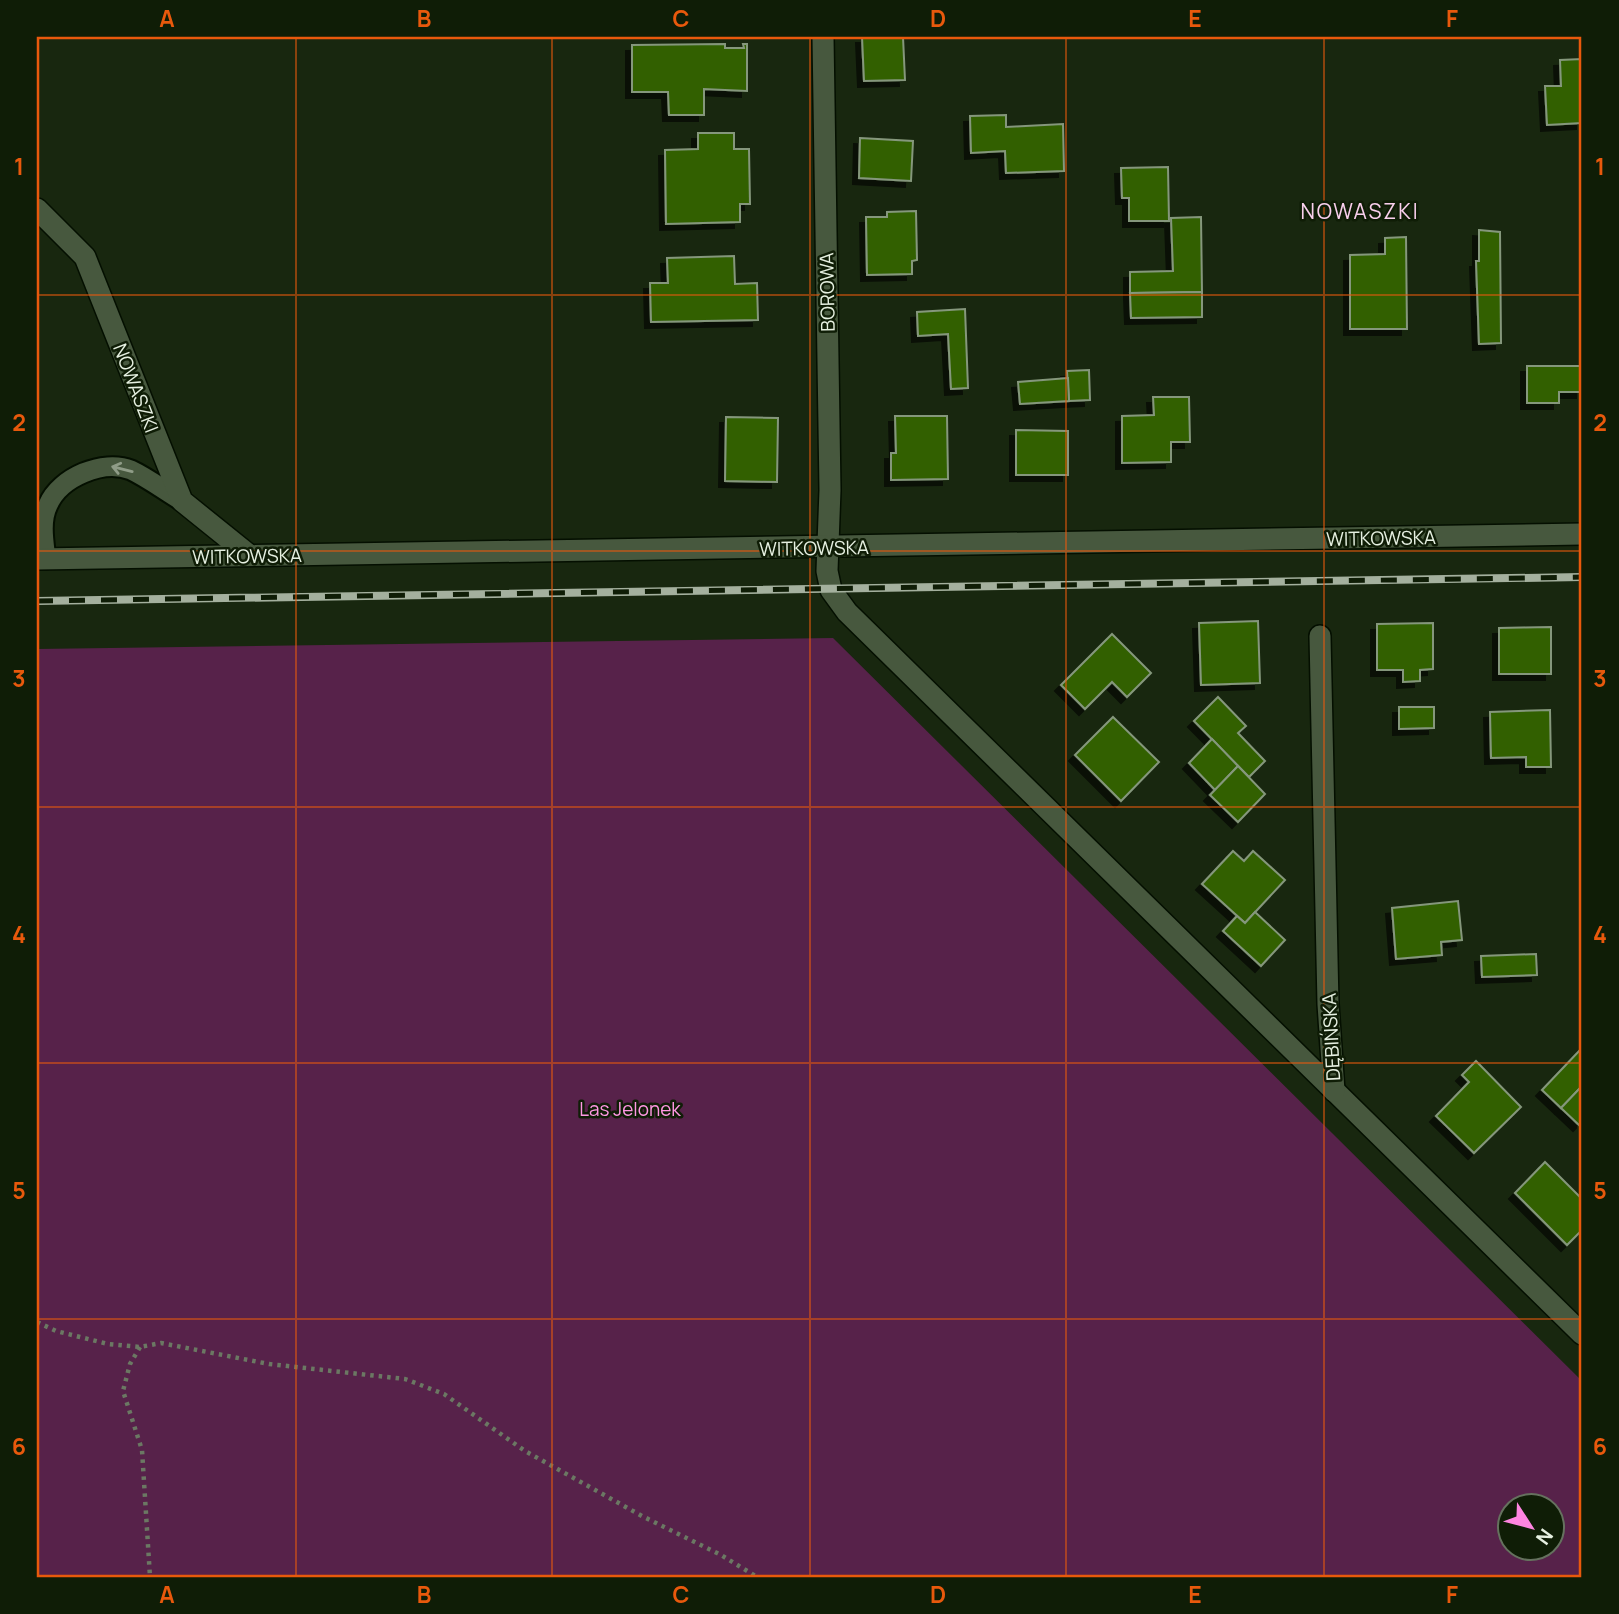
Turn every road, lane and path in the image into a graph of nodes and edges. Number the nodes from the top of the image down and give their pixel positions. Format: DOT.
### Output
graph roads {
  1 [pos="823,37"];
  2 [pos="37,209"];
  3 [pos="182,501"];
  4 [pos="1582,534"];
  5 [pos="828,548"];
  6 [pos="249,555"];
  7 [pos="41,559"];
  8 [pos="1320,636"];
  9 [pos="1334,1091"];
  10 [pos="37,1322"];
  11 [pos="1582,1334"];
  12 [pos="140,1347"];
  13 [pos="150,1577"];
  14 [pos="757,1577"];
  1 -- 5 [label="street, BOROWA"];
  2 -- 3 [label="street, NOWASZKI"];
  3 -- 6 [label="street, NOWASZKI"];
  3 -- 7 [label="lane, one-way"];
  4 -- 5 [label="street, WITKOWSKA"];
  5 -- 6 [label="street, WITKOWSKA"];
  5 -- 9 [label="street, BOROWA"];
  6 -- 7 [label="street, WITKOWSKA"];
  8 -- 9 [label="street, DĘBIŃSKA"];
  9 -- 11 [label="street, DĘBIŃSKA"];
  10 -- 12 [label="path"];
  12 -- 13 [label="path"];
  12 -- 14 [label="path"];
}
